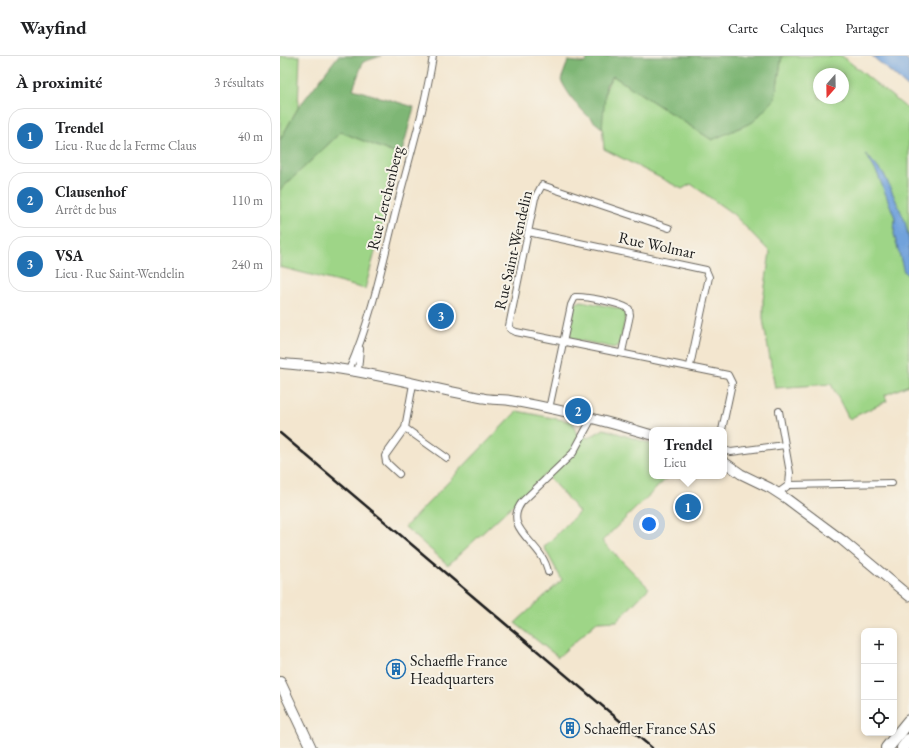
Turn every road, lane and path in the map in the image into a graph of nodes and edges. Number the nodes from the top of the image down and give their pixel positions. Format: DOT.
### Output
graph roads {
  1 [pos="433,56"];
  2 [pos="669,228"];
  3 [pos="528,232"];
  4 [pos="563,341"];
  5 [pos="622,352"];
  6 [pos="280,363"];
  7 [pos="690,366"];
  8 [pos="354,371"];
  9 [pos="413,384"];
  10 [pos="550,409"];
  11 [pos="779,411"];
  12 [pos="592,418"];
  13 [pos="723,427"];
  14 [pos="405,428"];
  15 [pos="649,434"];
  16 [pos="785,445"];
  17 [pos="727,451"];
  18 [pos="447,458"];
  19 [pos="727,465"];
  20 [pos="399,474"];
  21 [pos="892,483"];
  22 [pos="789,485"];
  23 [pos="778,493"];
  24 [pos="548,572"];
  25 [pos="909,596"];
  26 [pos="280,682"];
  27 [pos="280,692"];
  28 [pos="909,721"];
  29 [pos="909,740"];
  30 [pos="304,748"];
  31 [pos="311,748"];
  32 [pos="887,748"];
  33 [pos="903,748"];
  1 -- 8 [label="street, Rue Lerchenberg"];
  2 -- 3 [label="street, Rue Saint-Wendelin"];
  3 -- 4 [label="street, Rue Saint-Wendelin"];
  3 -- 7 [label="street, Rue Wolmar"];
  4 -- 5 [label="street, Rue Saint-Wendelin"];
  4 -- 5 [label="street"];
  4 -- 10 [label="street"];
  5 -- 7 [label="street, Rue Saint-Wendelin"];
  6 -- 8 [label="street"];
  7 -- 13 [label="street, Rue Saint-Wendelin"];
  8 -- 9 [label="street"];
  9 -- 10 [label="street"];
  9 -- 14 [label="street"];
  10 -- 12 [label="street"];
  11 -- 16 [label="street"];
  12 -- 15 [label="street"];
  12 -- 24 [label="street"];
  14 -- 18 [label="street"];
  14 -- 20 [label="street"];
  16 -- 17 [label="street"];
  16 -- 22 [label="street"];
  19 -- 23 [label="street"];
  21 -- 22 [label="street"];
  22 -- 23 [label="street"];
  23 -- 25 [label="street"];
  26 -- 31 [label="main road"];
  27 -- 30 [label="main road"];
  28 -- 32 [label="highway"];
  29 -- 33 [label="highway"];
}
